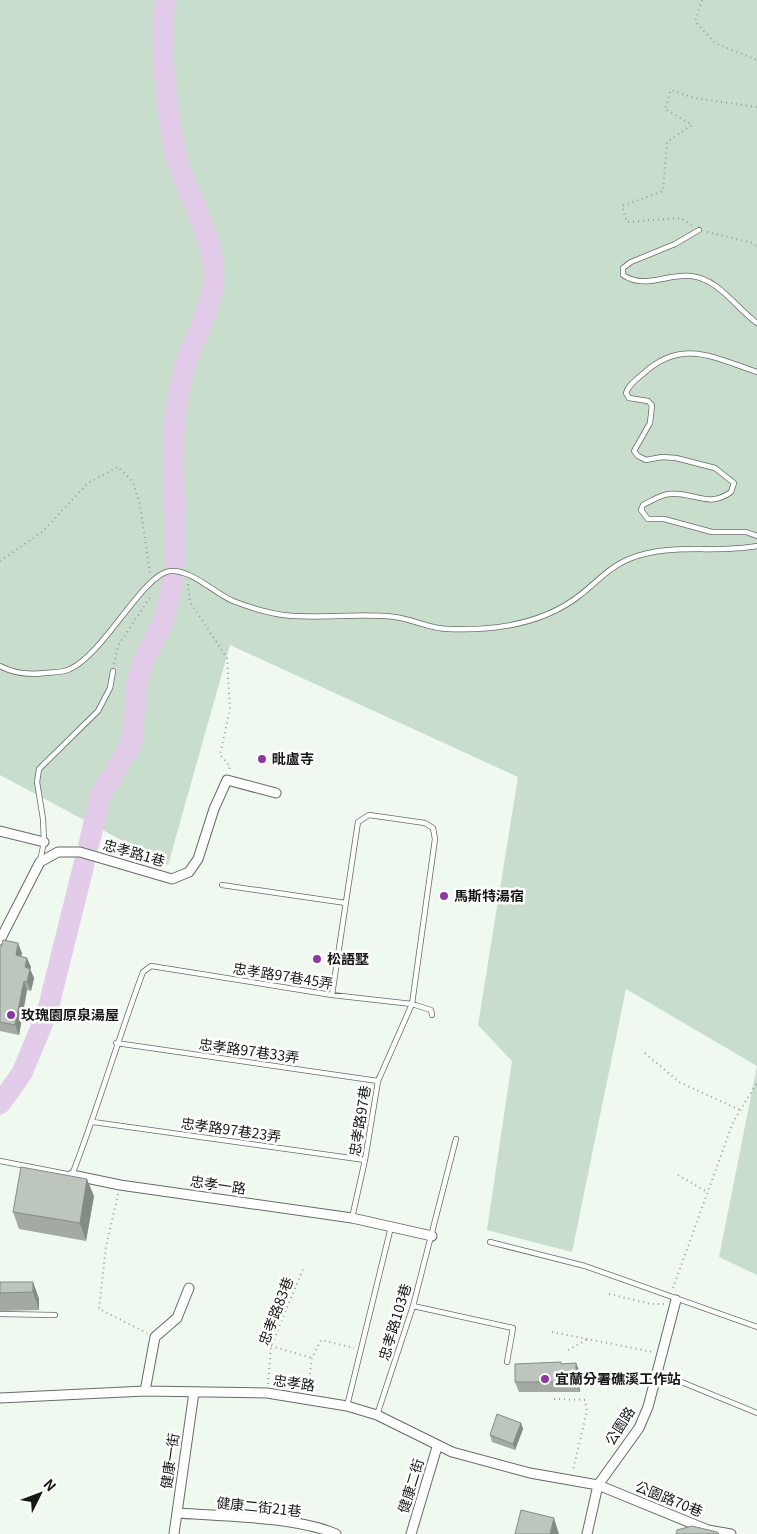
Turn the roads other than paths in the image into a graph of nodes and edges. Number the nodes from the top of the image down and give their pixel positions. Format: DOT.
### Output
graph roads {
  1 [pos="700,230"];
  2 [pos="757,323"];
  3 [pos="757,372"];
  4 [pos="757,536"];
  5 [pos="757,546"];
  6 [pos="0,666"];
  7 [pos="113,671"];
  8 [pos="276,792"];
  9 [pos="0,831"];
  10 [pos="44,842"];
  11 [pos="40,862"];
  12 [pos="222,885"];
  13 [pos="346,903"];
  14 [pos="0,940"];
  15 [pos="332,995"];
  16 [pos="412,1004"];
  17 [pos="432,1014"];
  18 [pos="116,1043"];
  19 [pos="378,1081"];
  20 [pos="93,1122"];
  21 [pos="456,1139"];
  22 [pos="365,1160"];
  23 [pos="0,1161"];
  24 [pos="72,1175"];
  25 [pos="352,1218"];
  26 [pos="391,1227"];
  27 [pos="432,1236"];
  28 [pos="490,1242"];
  29 [pos="189,1288"];
  30 [pos="675,1302"];
  31 [pos="413,1306"];
  32 [pos="0,1314"];
  33 [pos="55,1315"];
  34 [pos="757,1327"];
  35 [pos="507,1362"];
  36 [pos="657,1372"];
  37 [pos="145,1391"];
  38 [pos="194,1392"];
  39 [pos="0,1398"];
  40 [pos="347,1406"];
  41 [pos="757,1413"];
  42 [pos="377,1415"];
  43 [pos="437,1447"];
  44 [pos="570,1481"];
  45 [pos="598,1485"];
  46 [pos="177,1513"];
  47 [pos="174,1534"];
  48 [pos="336,1534"];
  49 [pos="411,1534"];
  50 [pos="587,1534"];
  51 [pos="730,1534"];
  1 -- 2 [label="lane"];
  3 -- 4 [label="lane"];
  5 -- 6 [label="lane"];
  7 -- 10 [label="lane"];
  8 -- 11 [label="street, 忠孝路1巷"];
  9 -- 10 [label="street"];
  10 -- 11 [label="lane"];
  11 -- 14 [label="street"];
  12 -- 13 [label="lane"];
  13 -- 15 [label="lane"];
  13 -- 16 [label="lane, 忠孝路97巷"];
  15 -- 16 [label="lane, 忠孝路97巷45弄"];
  15 -- 18 [label="lane, 忠孝路97巷45弄"];
  16 -- 17 [label="lane"];
  16 -- 19 [label="lane, 忠孝路97巷"];
  18 -- 19 [label="lane, 忠孝路97巷33弄"];
  18 -- 20 [label="lane"];
  19 -- 22 [label="lane, 忠孝路97巷"];
  20 -- 22 [label="lane, 忠孝路97巷23弄"];
  20 -- 24 [label="lane"];
  21 -- 27 [label="lane, 忠孝路103巷"];
  22 -- 25 [label="lane, 忠孝路97巷"];
  23 -- 24 [label="lane, 忠孝一路"];
  24 -- 25 [label="street, 忠孝一路"];
  25 -- 26 [label="street, 忠孝一路"];
  26 -- 27 [label="street, 忠孝一路"];
  26 -- 40 [label="lane"];
  27 -- 31 [label="lane, 忠孝路103巷"];
  28 -- 30 [label="lane"];
  29 -- 37 [label="street"];
  30 -- 34 [label="lane"];
  30 -- 36 [label="street, 公園路"];
  31 -- 35 [label="lane"];
  31 -- 42 [label="lane, 忠孝路103巷"];
  32 -- 33 [label="lane"];
  36 -- 41 [label="lane"];
  36 -- 45 [label="street, 公園路"];
  37 -- 38 [label="street, 忠孝路"];
  37 -- 39 [label="street, 忠孝路"];
  38 -- 40 [label="street, 忠孝路"];
  38 -- 46 [label="street, 健康一街"];
  40 -- 42 [label="street, 忠孝路"];
  42 -- 43 [label="street, 忠孝路"];
  43 -- 44 [label="street, 忠孝路"];
  43 -- 49 [label="street, 健康二街"];
  44 -- 45 [label="street, 公園路70巷"];
  45 -- 50 [label="street, 公園路"];
  45 -- 51 [label="street, 公園路70巷"];
  46 -- 47 [label="street, 健康一街"];
  46 -- 48 [label="street, 健康二街21巷"];
}
